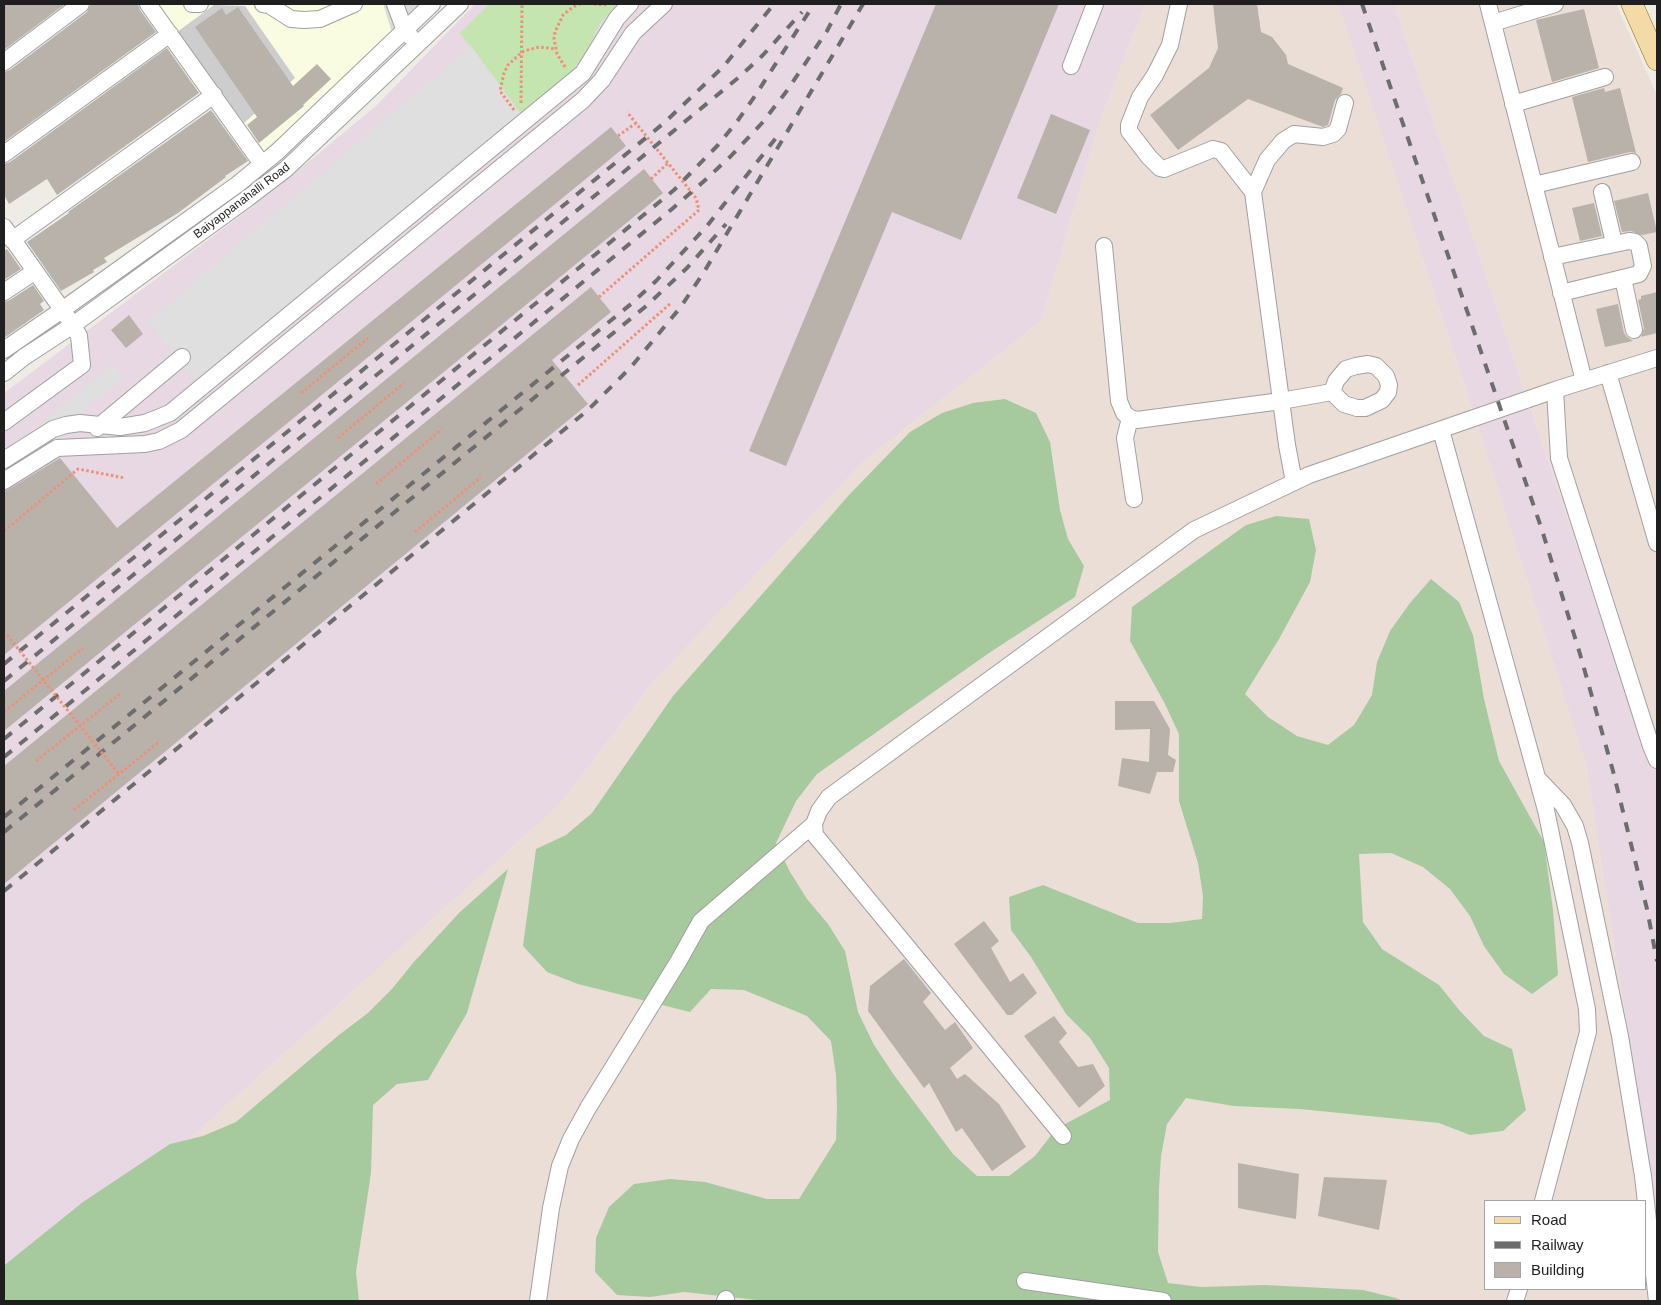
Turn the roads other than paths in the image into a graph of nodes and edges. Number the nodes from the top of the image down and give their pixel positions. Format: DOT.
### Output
graph roads {
  1 [pos="81,4"];
  2 [pos="148,4"];
  3 [pos="192,4"];
  4 [pos="200,4"];
  5 [pos="263,4"];
  6 [pos="354,4"];
  7 [pos="395,4"];
  8 [pos="432,4"];
  9 [pos="460,4"];
  10 [pos="630,4"];
  11 [pos="664,4"];
  12 [pos="1095,4"];
  13 [pos="1179,4"];
  14 [pos="1488,4"];
  15 [pos="1555,4"];
  16 [pos="1632,4"];
  17 [pos="1493,23"];
  18 [pos="405,31"];
  19 [pos="170,34"];
  20 [pos="417,44"];
  21 [pos="1657,60"];
  22 [pos="4,62"];
  23 [pos="1071,66"];
  24 [pos="1605,77"];
  25 [pos="214,95"];
  26 [pos="1345,102"];
  27 [pos="1514,104"];
  28 [pos="4,154"];
  29 [pos="1632,162"];
  30 [pos="262,164"];
  31 [pos="1534,185"];
  32 [pos="1253,192"];
  33 [pos="1602,192"];
  34 [pos="418,210"];
  35 [pos="431,225"];
  36 [pos="8,234"];
  37 [pos="1614,243"];
  38 [pos="1104,246"];
  39 [pos="1552,257"];
  40 [pos="34,272"];
  41 [pos="1623,278"];
  42 [pos="4,292"];
  43 [pos="1562,293"];
  44 [pos="311,298"];
  45 [pos="62,310"];
  46 [pos="323,314"];
  47 [pos="73,325"];
  48 [pos="1634,330"];
  49 [pos="4,350"];
  50 [pos="182,357"];
  51 [pos="1657,358"];
  52 [pos="4,373"];
  53 [pos="1608,373"];
  54 [pos="1584,381"];
  55 [pos="206,384"];
  56 [pos="1555,390"];
  57 [pos="1332,392"];
  58 [pos="219,399"];
  59 [pos="1281,401"];
  60 [pos="1130,418"];
  61 [pos="4,422"];
  62 [pos="99,425"];
  63 [pos="1441,430"];
  64 [pos="84,446"];
  65 [pos="4,460"];
  66 [pos="4,481"];
  67 [pos="1294,482"];
  68 [pos="1134,499"];
  69 [pos="1657,543"];
  70 [pos="1657,760"];
  71 [pos="1537,778"];
  72 [pos="814,824"];
  73 [pos="1063,1136"];
  74 [pos="1543,1200"];
  75 [pos="1646,1200"];
  76 [pos="1646,1203"];
  77 [pos="1024,1281"];
  78 [pos="538,1301"];
  79 [pos="1163,1301"];
  80 [pos="1657,1301"];
  1 -- 22 [label="street"];
  2 -- 19 [label="street"];
  3 -- 4 [label="street"];
  5 -- 6 [label="street"];
  7 -- 18 [label="street"];
  8 -- 18 [label="street, Baiyappanahalli Road"];
  9 -- 20 [label="street, Baiyappanahalli Road"];
  10 -- 34 [label="street"];
  11 -- 35 [label="street"];
  12 -- 23 [label="street"];
  13 -- 32 [label="street"];
  14 -- 17 [label="street"];
  15 -- 17 [label="street"];
  16 -- 21 [label="main road"];
  17 -- 27 [label="street"];
  18 -- 20 [label="street"];
  18 -- 30 [label="street, Baiyappanahalli Road"];
  19 -- 25 [label="street"];
  19 -- 28 [label="street"];
  20 -- 47 [label="street, Baiyappanahalli Road"];
  24 -- 27 [label="street"];
  25 -- 30 [label="street"];
  25 -- 36 [label="street"];
  26 -- 32 [label="street"];
  27 -- 31 [label="street"];
  29 -- 31 [label="street"];
  30 -- 45 [label="street, Baiyappanahalli Road"];
  31 -- 39 [label="street"];
  32 -- 59 [label="street"];
  33 -- 37 [label="street"];
  34 -- 35 [label="street"];
  34 -- 44 [label="street"];
  35 -- 46 [label="street"];
  36 -- 40 [label="street"];
  37 -- 39 [label="street"];
  37 -- 41 [label="street"];
  38 -- 60 [label="street"];
  39 -- 43 [label="street"];
  40 -- 42 [label="street"];
  40 -- 45 [label="street"];
  41 -- 43 [label="street"];
  41 -- 48 [label="street"];
  43 -- 54 [label="street"];
  44 -- 46 [label="street"];
  44 -- 55 [label="street"];
  45 -- 47 [label="street"];
  45 -- 49 [label="street, Baiyappanahalli Road"];
  46 -- 58 [label="street"];
  47 -- 52 [label="street, Baiyappanahalli Road"];
  47 -- 61 [label="street"];
  50 -- 62 [label="street"];
  51 -- 53 [label="street"];
  53 -- 54 [label="street"];
  53 -- 69 [label="street"];
  54 -- 56 [label="street"];
  55 -- 58 [label="street"];
  55 -- 62 [label="street"];
  56 -- 63 [label="street"];
  56 -- 70 [label="street"];
  57 -- 59 [label="street"];
  58 -- 64 [label="street"];
  59 -- 60 [label="street"];
  59 -- 67 [label="street"];
  60 -- 68 [label="street"];
  62 -- 64 [label="street"];
  62 -- 65 [label="street"];
  63 -- 67 [label="street"];
  63 -- 71 [label="street"];
  64 -- 66 [label="street"];
  67 -- 72 [label="street"];
  71 -- 74 [label="street"];
  71 -- 75 [label="street"];
  72 -- 73 [label="street"];
  72 -- 78 [label="street"];
  76 -- 80 [label="street"];
  77 -- 79 [label="street"];
}
